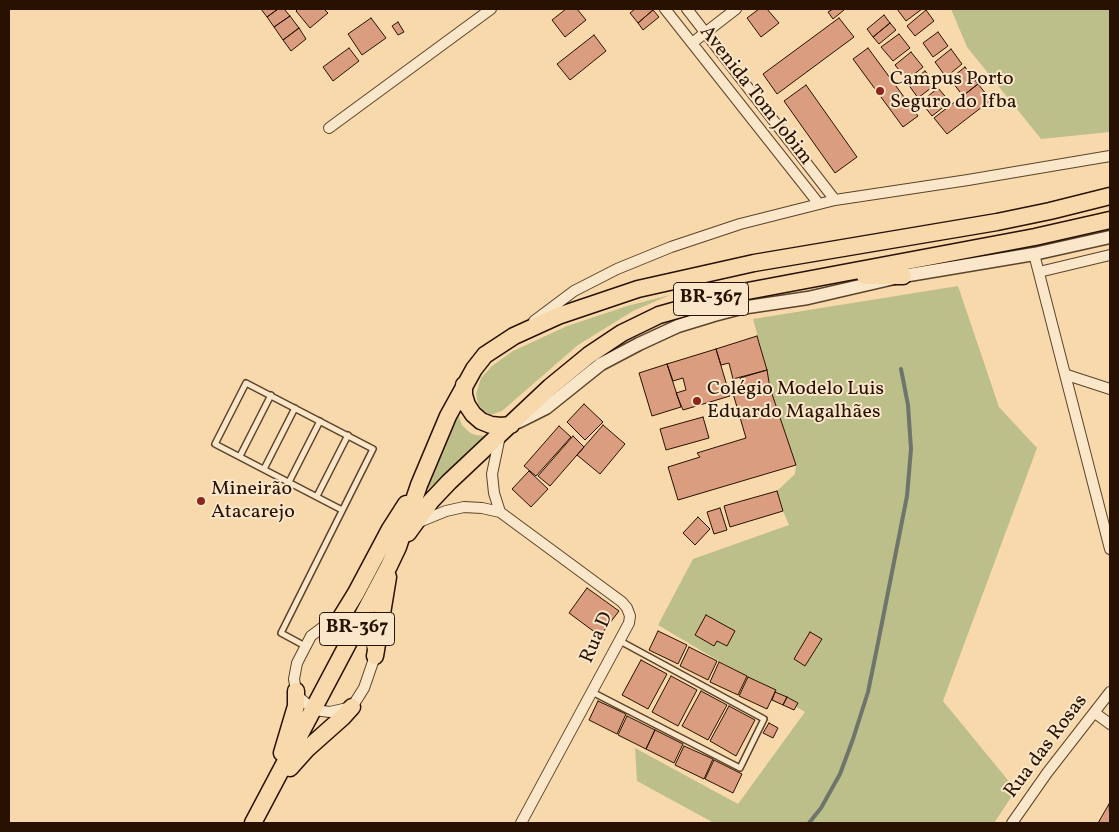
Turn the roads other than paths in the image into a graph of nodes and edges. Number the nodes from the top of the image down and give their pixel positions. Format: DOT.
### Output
graph roads {
  1 [pos="491,9"];
  2 [pos="665,9"];
  3 [pos="687,9"];
  4 [pos="736,9"];
  5 [pos="705,33"];
  6 [pos="692,43"];
  7 [pos="328,128"];
  8 [pos="1110,156"];
  9 [pos="1110,196"];
  10 [pos="835,200"];
  11 [pos="819,204"];
  12 [pos="1110,220"];
  13 [pos="1110,237"];
  14 [pos="1034,254"];
  15 [pos="1110,255"];
  16 [pos="1039,272"];
  17 [pos="820,276"];
  18 [pos="903,276"];
  19 [pos="514,336"];
  20 [pos="1067,375"];
  21 [pos="464,385"];
  22 [pos="1110,389"];
  23 [pos="271,395"];
  24 [pos="295,408"];
  25 [pos="320,421"];
  26 [pos="506,430"];
  27 [pos="348,435"];
  28 [pos="240,456"];
  29 [pos="264,469"];
  30 [pos="289,482"];
  31 [pos="419,485"];
  32 [pos="316,496"];
  33 [pos="342,510"];
  34 [pos="500,512"];
  35 [pos="414,524"];
  36 [pos="398,547"];
  37 [pos="1110,550"];
  38 [pos="389,566"];
  39 [pos="340,619"];
  40 [pos="360,624"];
  41 [pos="620,641"];
  42 [pos="305,646"];
  43 [pos="375,656"];
  44 [pos="296,691"];
  45 [pos="592,692"];
  46 [pos="1110,692"];
  47 [pos="352,707"];
  48 [pos="314,710"];
  49 [pos="1095,712"];
  50 [pos="1110,724"];
  51 [pos="270,791"];
  52 [pos="253,823"];
  53 [pos="521,823"];
  54 [pos="1012,823"];
  1 -- 7 [label="street"];
  2 -- 6 [label="street, Avenida Tom Jobim"];
  3 -- 5 [label="street, Avenida Tom Jobim"];
  4 -- 5 [label="street"];
  5 -- 6 [label="street"];
  5 -- 10 [label="street, Avenida Tom Jobim"];
  6 -- 11 [label="street, Avenida Tom Jobim"];
  8 -- 10 [label="street"];
  9 -- 19 [label="main road, BR-367"];
  10 -- 11 [label="street"];
  11 -- 19 [label="street"];
  12 -- 17 [label="main road, BR-367"];
  13 -- 14 [label="street"];
  14 -- 16 [label="street"];
  14 -- 18 [label="street"];
  15 -- 16 [label="street"];
  16 -- 20 [label="street"];
  17 -- 18 [label="main road"];
  17 -- 26 [label="main road, BR-367"];
  18 -- 26 [label="street"];
  19 -- 21 [label="main road, BR-367"];
  20 -- 22 [label="street"];
  20 -- 37 [label="street"];
  21 -- 26 [label="main road"];
  21 -- 31 [label="main road, BR-367"];
  23 -- 24 [label="lane"];
  23 -- 28 [label="lane"];
  23 -- 28 [label="lane"];
  24 -- 25 [label="lane"];
  24 -- 29 [label="lane"];
  25 -- 27 [label="lane"];
  25 -- 30 [label="lane"];
  26 -- 34 [label="street"];
  26 -- 35 [label="main road, BR-367"];
  27 -- 32 [label="lane"];
  27 -- 33 [label="lane"];
  28 -- 29 [label="lane"];
  29 -- 30 [label="lane"];
  30 -- 32 [label="lane"];
  31 -- 36 [label="main road, BR-367"];
  31 -- 39 [label="main road"];
  32 -- 33 [label="lane"];
  33 -- 42 [label="lane"];
  34 -- 35 [label="street, Rua D"];
  34 -- 41 [label="street, Rua D"];
  35 -- 36 [label="main road, BR-367"];
  36 -- 38 [label="main road, BR-367"];
  38 -- 40 [label="main road, BR-367"];
  38 -- 43 [label="main road"];
  39 -- 40 [label="street"];
  39 -- 42 [label="street"];
  40 -- 43 [label="street"];
  40 -- 48 [label="main road, BR-367"];
  41 -- 45 [label="street, Rua D"];
  41 -- 45 [label="lane"];
  42 -- 44 [label="street"];
  43 -- 47 [label="street"];
  44 -- 48 [label="street"];
  44 -- 51 [label="main road"];
  45 -- 53 [label="street, Rua D"];
  46 -- 49 [label="street, Rua das Rosas"];
  47 -- 48 [label="street"];
  47 -- 51 [label="main road"];
  48 -- 51 [label="main road, BR-367"];
  49 -- 50 [label="street"];
  49 -- 54 [label="street, Rua das Rosas"];
  51 -- 52 [label="main road, BR-367"];
}
